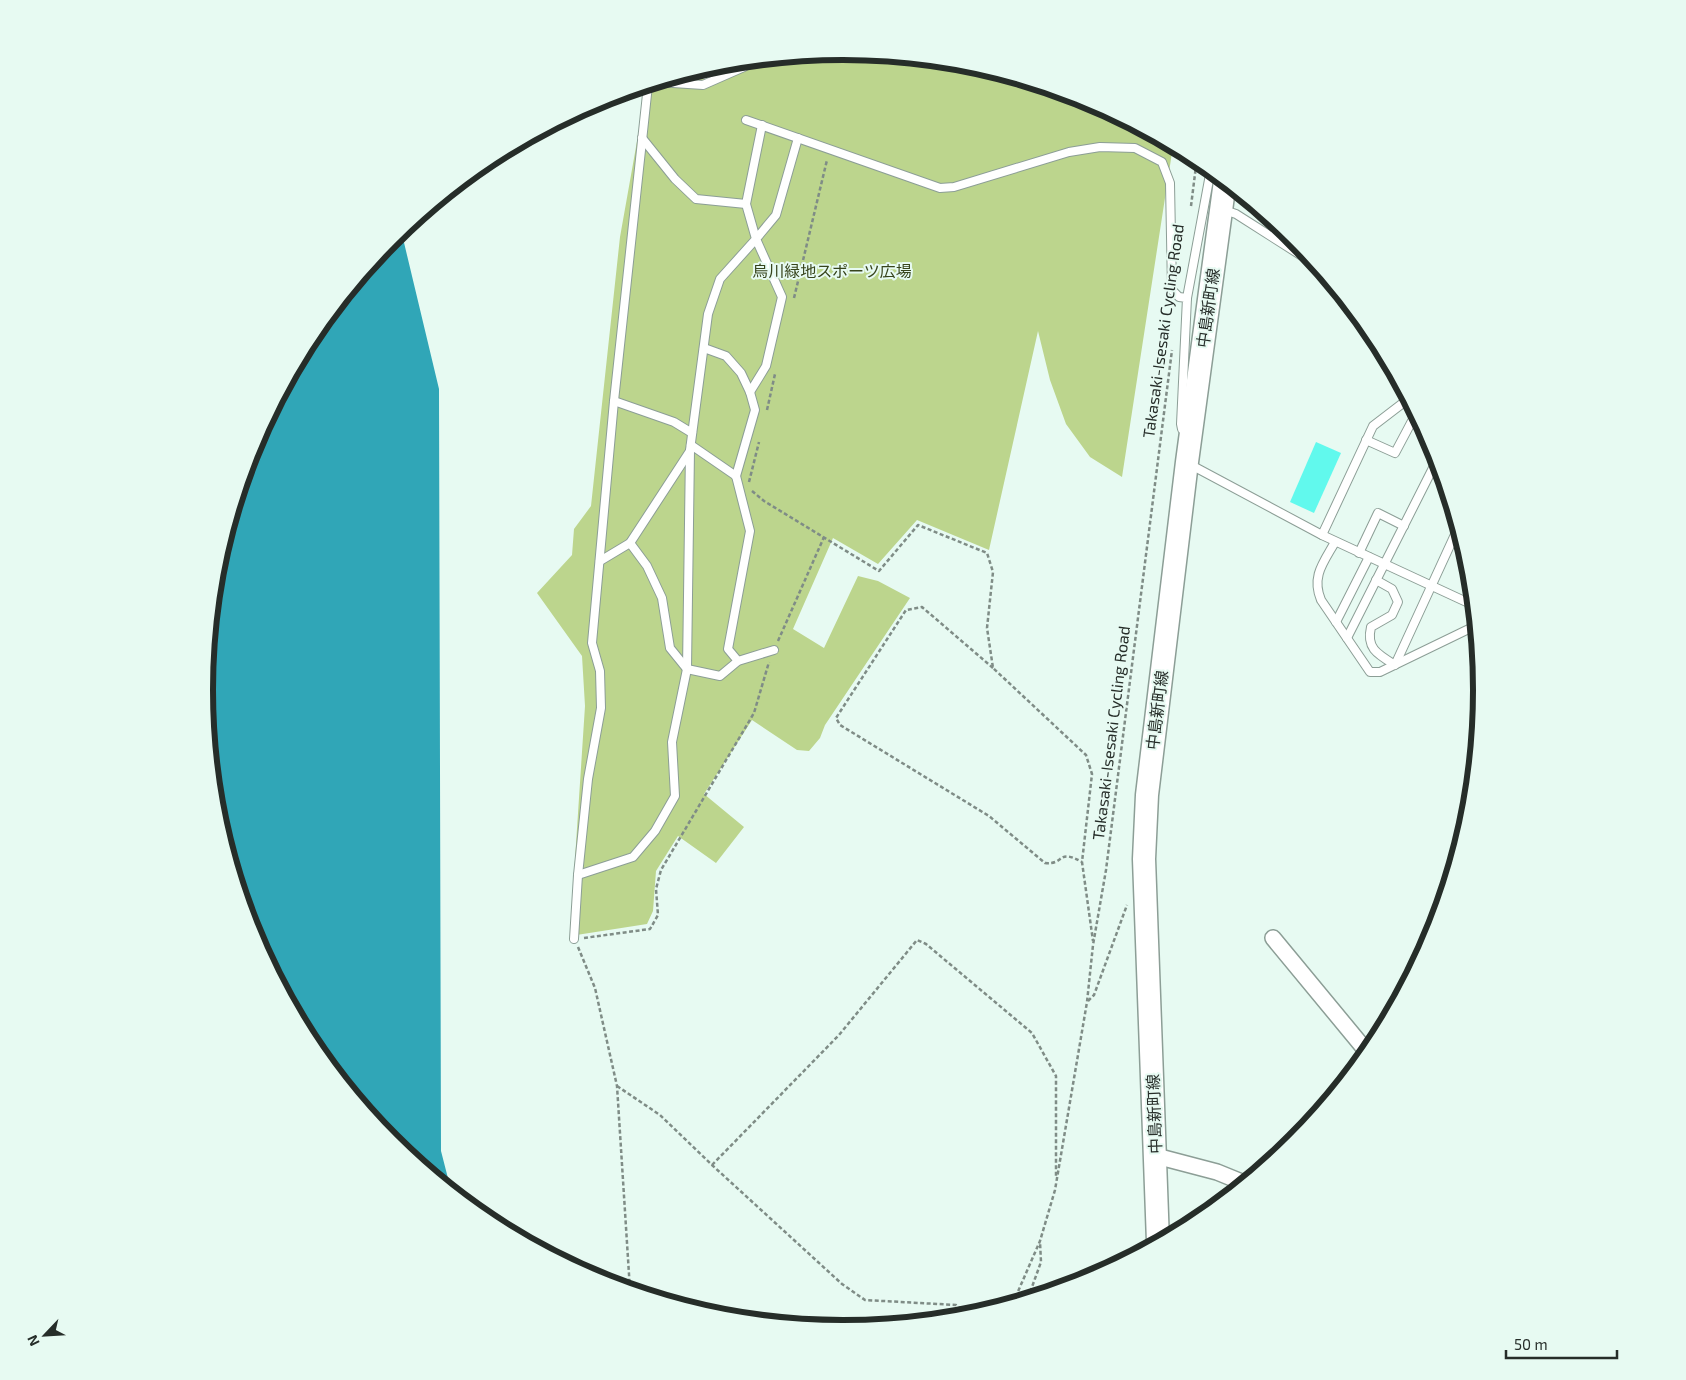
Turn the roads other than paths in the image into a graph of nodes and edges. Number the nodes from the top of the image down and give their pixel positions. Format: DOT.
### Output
graph roads {
  1 [pos="741,68"];
  2 [pos="672,83"];
  3 [pos="647,91"];
  4 [pos="746,120"];
  5 [pos="762,125"];
  6 [pos="642,138"];
  7 [pos="798,138"];
  8 [pos="1209,178"];
  9 [pos="1224,188"];
  10 [pos="746,204"];
  11 [pos="1222,210"];
  12 [pos="756,239"];
  13 [pos="1293,250"];
  14 [pos="1187,298"];
  15 [pos="704,348"];
  16 [pos="750,392"];
  17 [pos="614,401"];
  18 [pos="1404,403"];
  19 [pos="1413,421"];
  20 [pos="692,433"];
  21 [pos="1366,440"];
  22 [pos="691,447"];
  23 [pos="1187,456"];
  24 [pos="1433,470"];
  25 [pos="736,476"];
  26 [pos="1404,526"];
  27 [pos="1322,536"];
  28 [pos="1454,536"];
  29 [pos="1335,542"];
  30 [pos="630,543"];
  31 [pos="1359,553"];
  32 [pos="1369,557"];
  33 [pos="600,561"];
  34 [pos="1384,564"];
  35 [pos="1376,580"];
  36 [pos="1431,586"];
  37 [pos="1466,599"];
  38 [pos="1336,622"];
  39 [pos="1470,629"];
  40 [pos="1347,638"];
  41 [pos="774,650"];
  42 [pos="738,661"];
  43 [pos="1395,665"];
  44 [pos="687,669"];
  45 [pos="578,875"];
  46 [pos="1273,938"];
  47 [pos="574,939"];
  48 [pos="1363,1046"];
  49 [pos="1156,1156"];
  50 [pos="1238,1181"];
  51 [pos="1158,1236"];
  1 -- 2 [label="lane"];
  3 -- 6 [label="lane"];
  4 -- 5 [label="lane"];
  5 -- 7 [label="lane"];
  5 -- 10 [label="lane"];
  6 -- 10 [label="lane"];
  6 -- 17 [label="lane"];
  7 -- 12 [label="lane"];
  7 -- 14 [label="lane"];
  8 -- 14 [label="lane"];
  9 -- 11 [label="main road, 中島新町線"];
  10 -- 12 [label="lane"];
  11 -- 13 [label="lane"];
  11 -- 23 [label="main road, 中島新町線"];
  12 -- 15 [label="lane"];
  12 -- 16 [label="lane"];
  14 -- 23 [label="lane"];
  15 -- 16 [label="lane"];
  15 -- 20 [label="lane"];
  16 -- 25 [label="lane"];
  17 -- 20 [label="lane"];
  17 -- 33 [label="lane"];
  18 -- 21 [label="lane"];
  19 -- 21 [label="lane"];
  20 -- 22 [label="lane"];
  21 -- 27 [label="lane"];
  22 -- 25 [label="lane"];
  22 -- 30 [label="lane"];
  22 -- 44 [label="lane"];
  23 -- 27 [label="lane"];
  23 -- 49 [label="main road, 中島新町線"];
  24 -- 26 [label="lane"];
  25 -- 42 [label="lane"];
  26 -- 31 [label="lane"];
  26 -- 34 [label="lane"];
  27 -- 29 [label="lane"];
  28 -- 36 [label="lane"];
  29 -- 31 [label="lane"];
  29 -- 38 [label="lane"];
  30 -- 33 [label="lane"];
  30 -- 44 [label="lane"];
  31 -- 32 [label="lane"];
  32 -- 34 [label="lane"];
  32 -- 38 [label="lane"];
  33 -- 45 [label="lane"];
  34 -- 35 [label="lane"];
  34 -- 36 [label="lane"];
  35 -- 40 [label="lane"];
  35 -- 43 [label="lane"];
  36 -- 37 [label="lane"];
  36 -- 43 [label="lane"];
  38 -- 40 [label="lane"];
  39 -- 43 [label="lane"];
  40 -- 43 [label="lane"];
  41 -- 42 [label="lane"];
  42 -- 44 [label="lane"];
  44 -- 45 [label="lane"];
  45 -- 47 [label="lane"];
  46 -- 48 [label="street"];
  49 -- 50 [label="street"];
  49 -- 51 [label="main road, 中島新町線"];
}
